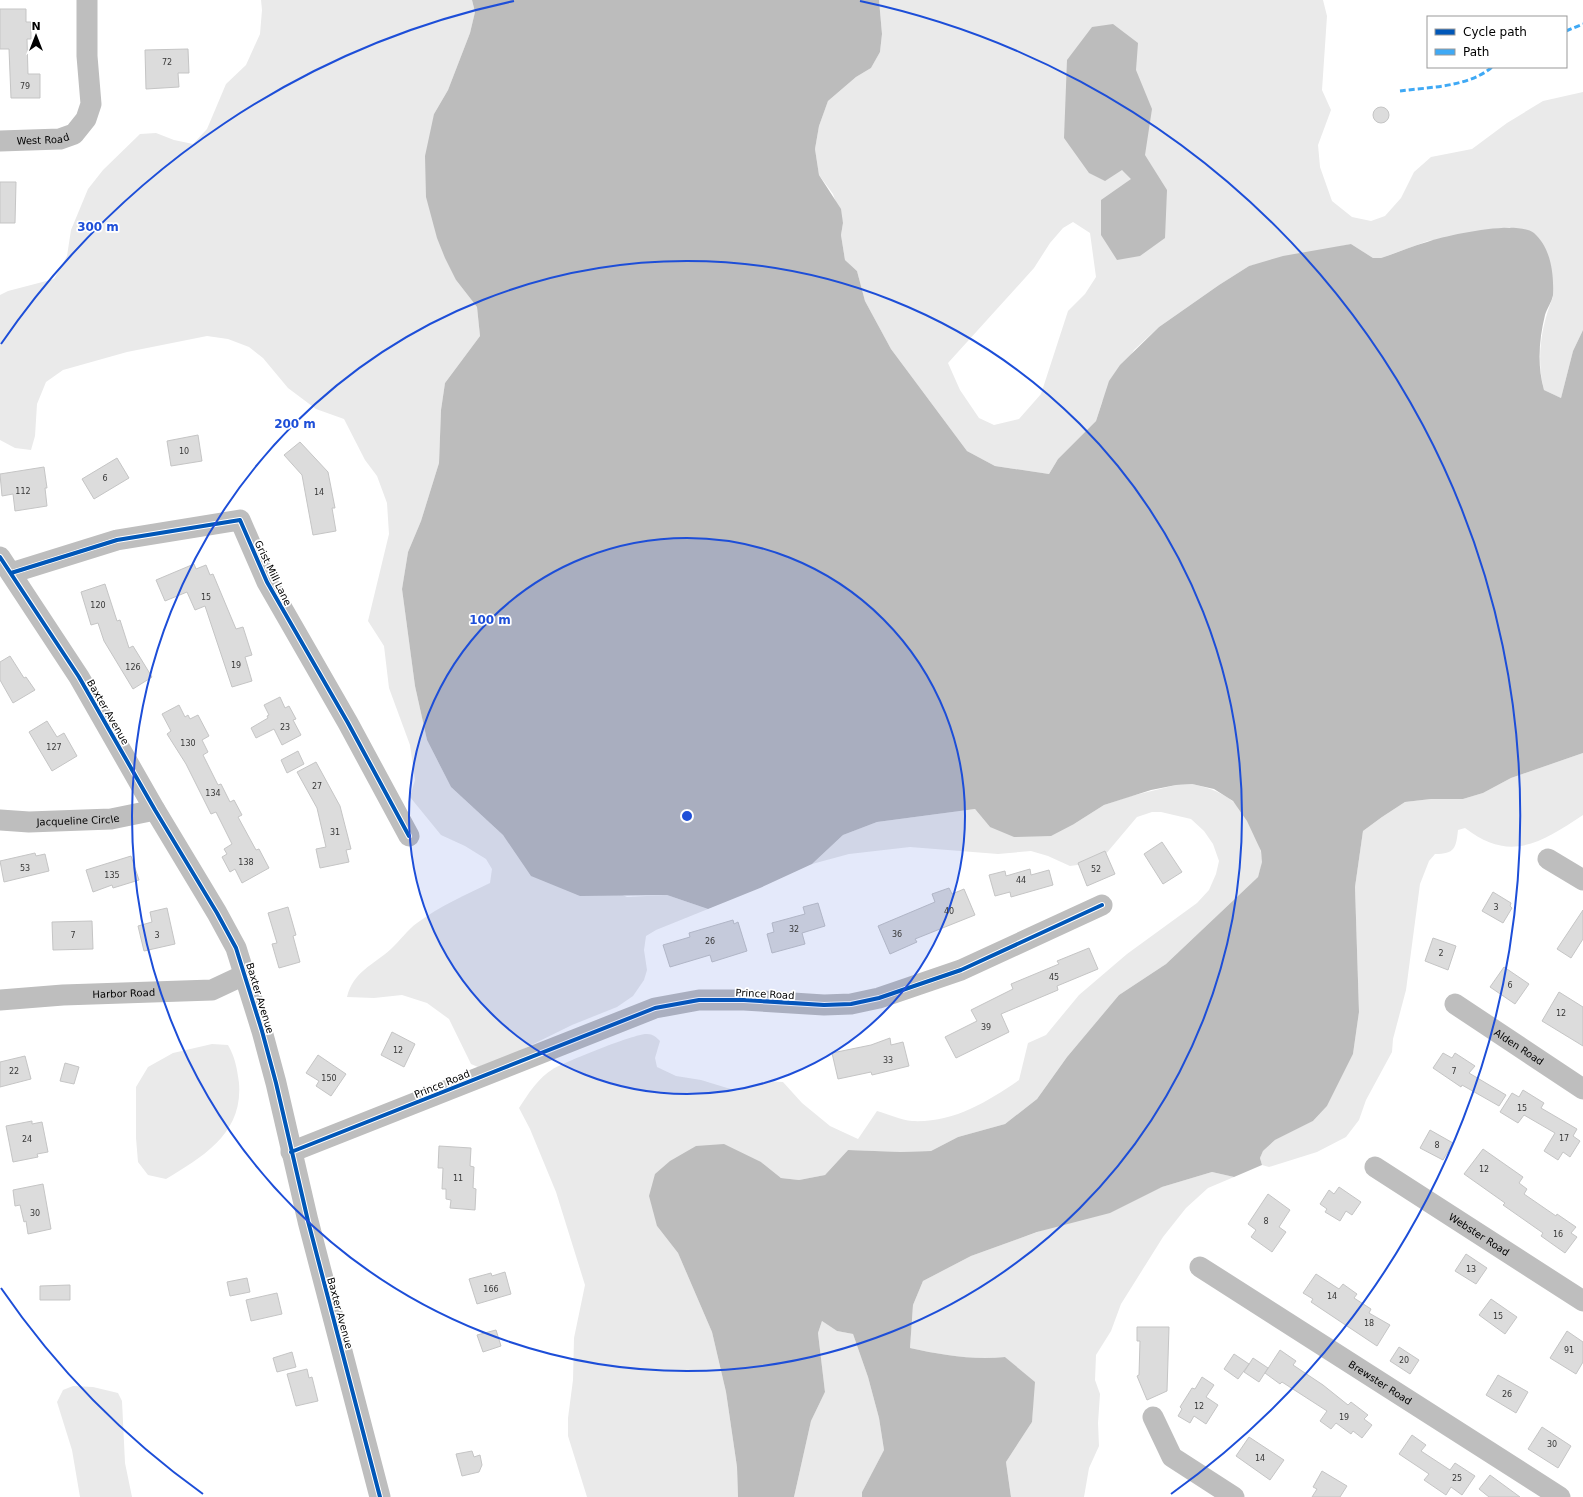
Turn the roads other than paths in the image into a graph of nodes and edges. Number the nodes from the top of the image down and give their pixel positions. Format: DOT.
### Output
graph roads {
  1 [pos="88,0"];
  2 [pos="0,141"];
  3 [pos="5,565"];
  4 [pos="155,810"];
  5 [pos="0,820"];
  6 [pos="409,836"];
  7 [pos="1548,859"];
  8 [pos="1583,880"];
  9 [pos="1102,905"];
  10 [pos="244,976"];
  11 [pos="0,1000"];
  12 [pos="1454,1004"];
  13 [pos="1583,1089"];
  14 [pos="292,1152"];
  15 [pos="1375,1167"];
  16 [pos="1200,1267"];
  17 [pos="1583,1301"];
  18 [pos="1153,1417"];
  19 [pos="380,1497"];
  20 [pos="1234,1497"];
  21 [pos="1560,1497"];
  1 -- 2 [label="street, West Road"];
  3 -- 4 [label="street, Baxter Avenue"];
  3 -- 6 [label="street, Grist Mill Lane"];
  4 -- 5 [label="street, Jacqueline Circle"];
  4 -- 10 [label="street, Baxter Avenue"];
  7 -- 8 [label="street"];
  9 -- 14 [label="street, Prince Road"];
  10 -- 11 [label="street, Harbor Road"];
  10 -- 14 [label="street, Baxter Avenue"];
  12 -- 13 [label="street, Alden Road"];
  14 -- 19 [label="street, Baxter Avenue"];
  15 -- 17 [label="street, Webster Road"];
  16 -- 21 [label="street, Brewster Road"];
  18 -- 20 [label="street"];
}
